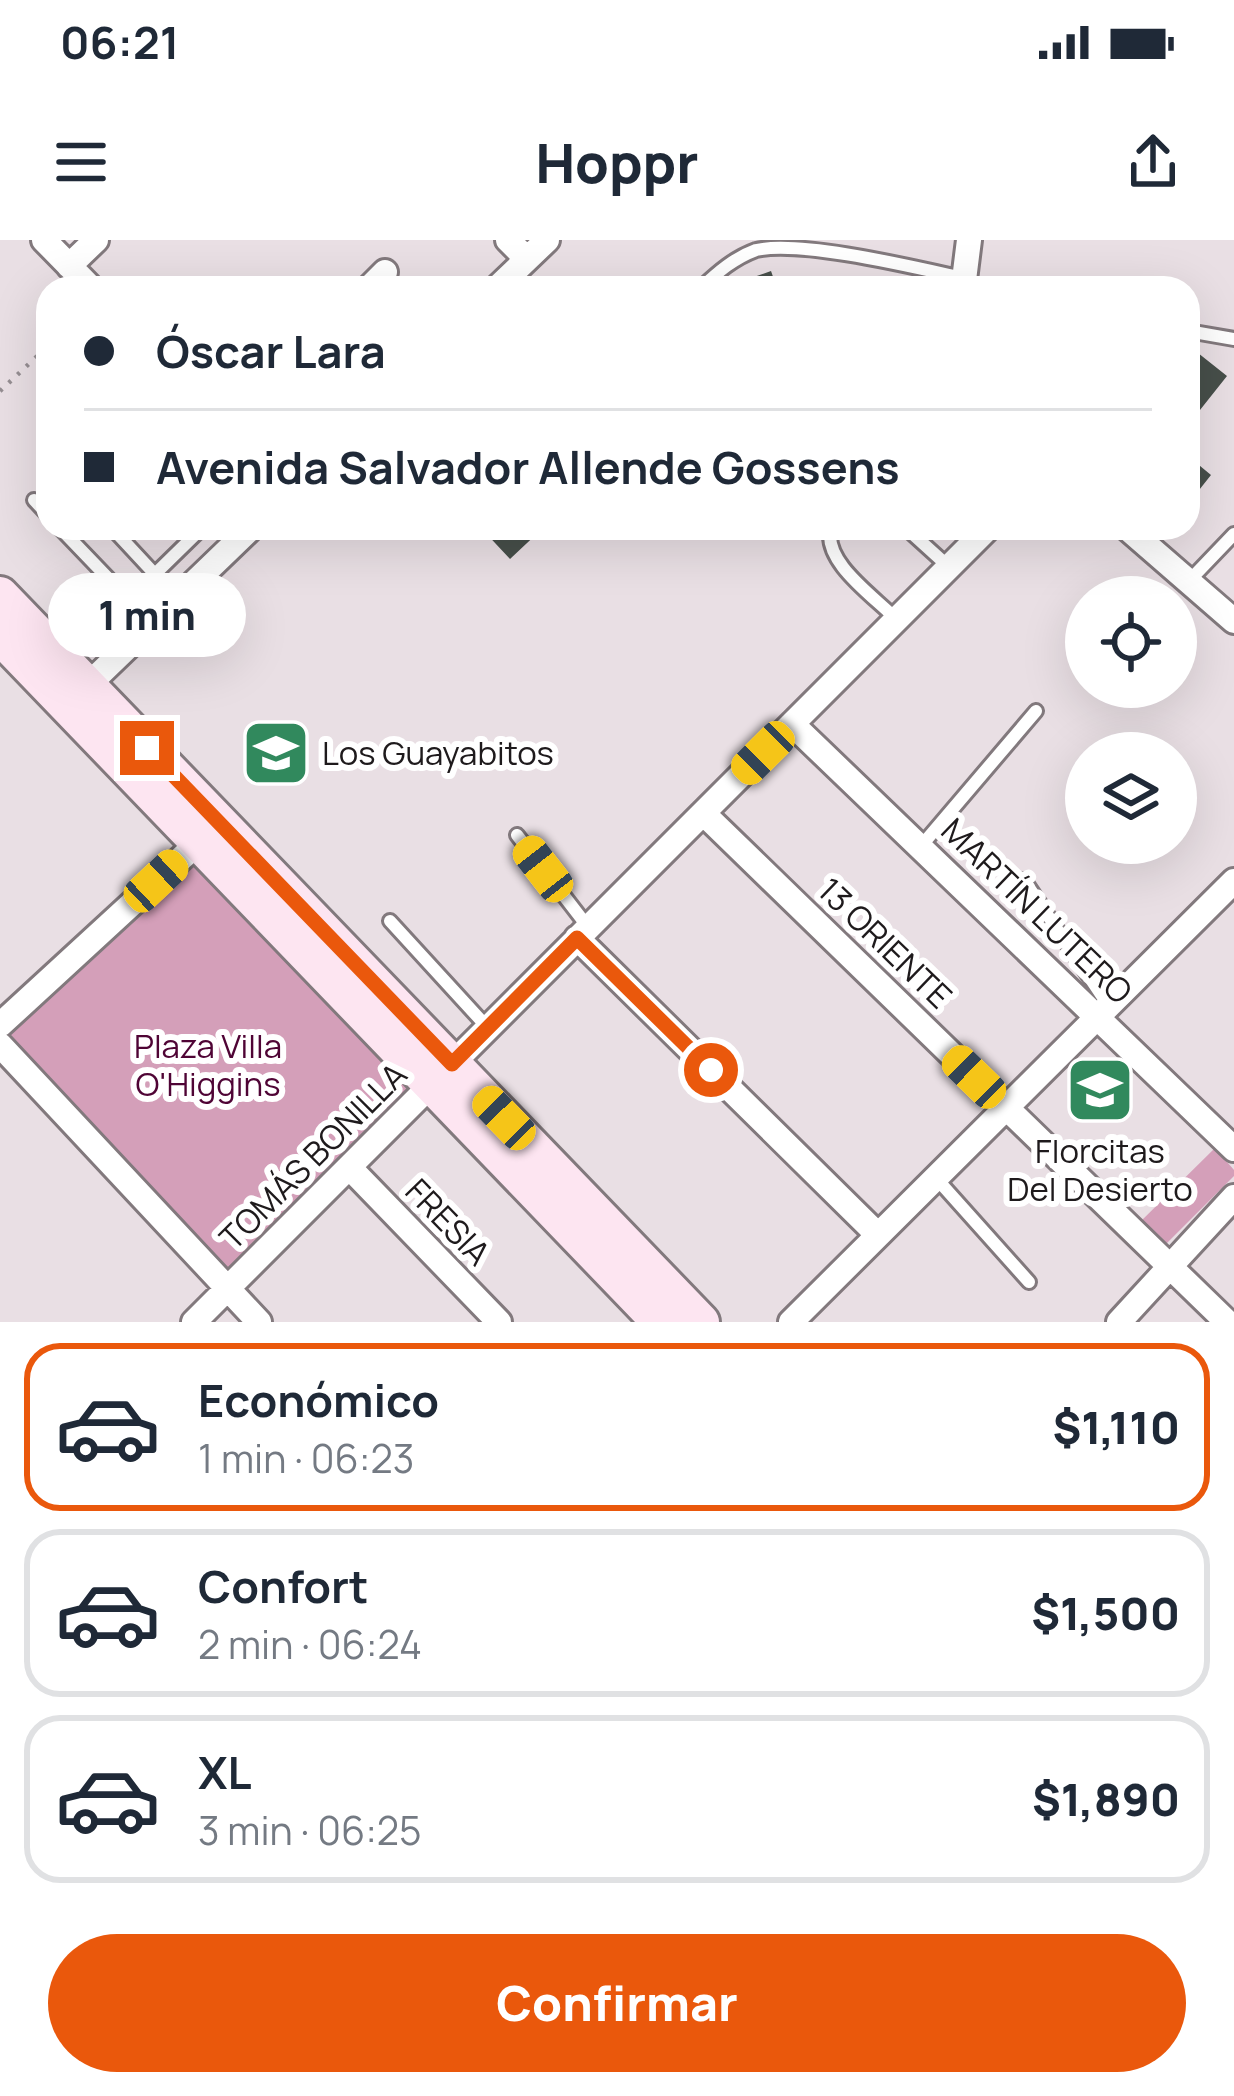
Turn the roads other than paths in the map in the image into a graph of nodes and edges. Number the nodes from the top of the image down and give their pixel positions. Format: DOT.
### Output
graph roads {
  1 [pos="44,240"];
  2 [pos="96,240"];
  3 [pos="508,240"];
  4 [pos="547,240"];
  5 [pos="970,240"];
  6 [pos="527,259"];
  7 [pos="69,266"];
  8 [pos="79,276"];
  9 [pos="509,276"];
  10 [pos="716,276"];
  11 [pos="931,276"];
  12 [pos="964,276"];
  13 [pos="1200,333"];
  14 [pos="1234,339"];
  15 [pos="1234,534"];
  16 [pos="72,540"];
  17 [pos="123,540"];
  18 [pos="190,540"];
  19 [pos="239,540"];
  20 [pos="828,540"];
  21 [pos="919,540"];
  22 [pos="976,540"];
  23 [pos="1140,540"];
  24 [pos="949,567"];
  25 [pos="155,574"];
  26 [pos="1182,576"];
  27 [pos="1195,576"];
  28 [pos="1197,589"];
  29 [pos="0,595"];
  30 [pos="178,599"];
  31 [pos="896,620"];
  32 [pos="1234,621"];
  33 [pos="152,624"];
  34 [pos="0,636"];
  35 [pos="87,686"];
  36 [pos="1036,712"];
  37 [pos="792,724"];
  38 [pos="703,813"];
  39 [pos="517,835"];
  40 [pos="199,842"];
  41 [pos="922,845"];
  42 [pos="1024,880"];
  43 [pos="1234,880"];
  44 [pos="390,921"];
  45 [pos="583,933"];
  46 [pos="1104,1011"];
  47 [pos="0,1024"];
  48 [pos="488,1028"];
  49 [pos="0,1045"];
  50 [pos="442,1074"];
  51 [pos="1006,1108"];
  52 [pos="1234,1148"];
  53 [pos="349,1167"];
  54 [pos="936,1178"];
  55 [pos="1234,1197"];
  56 [pos="878,1235"];
  57 [pos="1171,1268"];
  58 [pos="1029,1282"];
  59 [pos="227,1288"];
  60 [pos="793,1321"];
  61 [pos="194,1322"];
  62 [pos="259,1322"];
  63 [pos="499,1322"];
  64 [pos="660,1322"];
  65 [pos="701,1322"];
  66 [pos="1120,1322"];
  67 [pos="1226,1322"];
  1 -- 7 [label="street"];
  2 -- 7 [label="street"];
  3 -- 6 [label="street"];
  4 -- 6 [label="street"];
  5 -- 12 [label="street"];
  6 -- 9 [label="street"];
  7 -- 8 [label="street"];
  10 -- 11 [label="lane"];
  13 -- 14 [label="lane"];
  15 -- 27 [label="lane"];
  16 -- 33 [label="lane"];
  17 -- 25 [label="lane"];
  18 -- 25 [label="lane"];
  19 -- 30 [label="street"];
  20 -- 31 [label="lane"];
  21 -- 24 [label="lane"];
  22 -- 24 [label="street, TOMÁS BONILLA"];
  23 -- 26 [label="street"];
  24 -- 31 [label="street, TOMÁS BONILLA"];
  25 -- 30 [label="lane"];
  28 -- 32 [label="street"];
  29 -- 35 [label="main road"];
  30 -- 33 [label="street"];
  31 -- 37 [label="street, TOMÁS BONILLA"];
  33 -- 35 [label="street"];
  34 -- 40 [label="main road"];
  35 -- 50 [label="main road"];
  36 -- 41 [label="lane"];
  37 -- 38 [label="street, TOMÁS BONILLA"];
  37 -- 41 [label="street, MARTÍN LUTERO"];
  38 -- 45 [label="street, TOMÁS BONILLA"];
  38 -- 51 [label="street, 13 ORIENTE"];
  39 -- 45 [label="lane"];
  40 -- 47 [label="street"];
  40 -- 50 [label="main road"];
  41 -- 46 [label="street, MARTÍN LUTERO"];
  42 -- 46 [label="lane"];
  43 -- 46 [label="street"];
  44 -- 48 [label="lane"];
  45 -- 48 [label="street, TOMÁS BONILLA"];
  45 -- 56 [label="street"];
  46 -- 51 [label="street"];
  46 -- 52 [label="street, MARTÍN LUTERO"];
  48 -- 50 [label="street, TOMÁS BONILLA"];
  49 -- 59 [label="street"];
  50 -- 53 [label="street, TOMÁS BONILLA"];
  50 -- 64 [label="main road"];
  50 -- 65 [label="main road"];
  51 -- 54 [label="street"];
  51 -- 57 [label="street, 13 ORIENTE"];
  53 -- 59 [label="street, TOMÁS BONILLA"];
  53 -- 63 [label="street, FRESIA"];
  54 -- 56 [label="street"];
  54 -- 58 [label="lane"];
  55 -- 57 [label="street"];
  56 -- 60 [label="street"];
  57 -- 66 [label="street"];
  57 -- 67 [label="street, 13 ORIENTE"];
  59 -- 61 [label="street, TOMÁS BONILLA"];
  59 -- 62 [label="street"];
}
